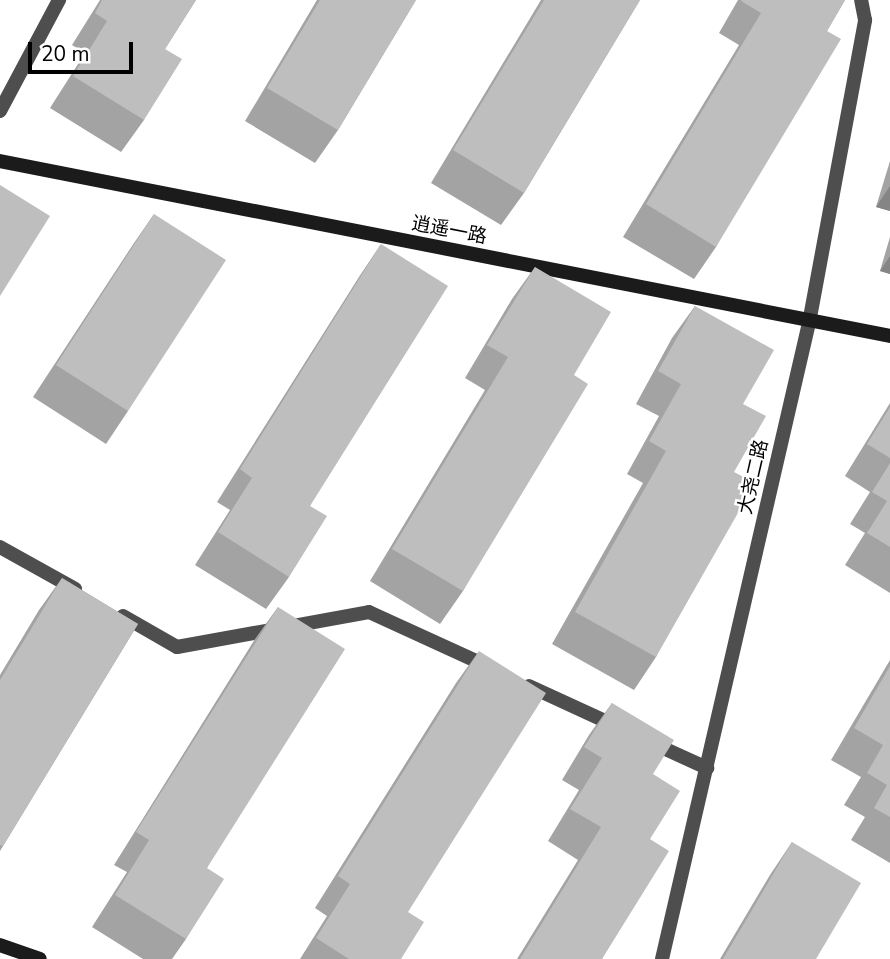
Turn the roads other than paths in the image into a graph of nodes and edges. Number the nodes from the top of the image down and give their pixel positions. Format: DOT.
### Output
graph roads {
  1 [pos="59,0"];
  2 [pos="861,0"];
  3 [pos="0,111"];
  4 [pos="0,161"];
  5 [pos="809,323"];
  6 [pos="890,336"];
  7 [pos="0,547"];
  8 [pos="707,768"];
  9 [pos="0,945"];
  10 [pos="40,959"];
  11 [pos="662,959"];
  1 -- 3 [label="street"];
  2 -- 5 [label="street, 大尧二路"];
  4 -- 5 [label="street, 逍遥一路"];
  5 -- 6 [label="street, 逍遥一路"];
  5 -- 8 [label="street, 大尧二路"];
  7 -- 8 [label="street"];
  8 -- 11 [label="street, 大尧二路"];
  9 -- 10 [label="street"];
}
